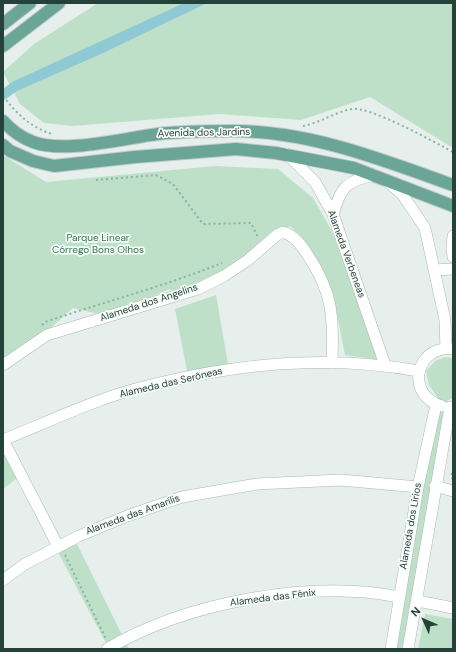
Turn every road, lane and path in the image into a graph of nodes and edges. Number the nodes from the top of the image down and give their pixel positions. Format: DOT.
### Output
graph roads {
  1 [pos="30,3"];
  2 [pos="59,3"];
  3 [pos="3,24"];
  4 [pos="3,46"];
  5 [pos="3,122"];
  6 [pos="246,131"];
  7 [pos="3,145"];
  8 [pos="71,147"];
  9 [pos="247,149"];
  10 [pos="288,154"];
  11 [pos="66,166"];
  12 [pos="374,175"];
  13 [pos="96,180"];
  14 [pos="386,180"];
  15 [pos="453,185"];
  16 [pos="453,206"];
  17 [pos="333,214"];
  18 [pos="453,236"];
  19 [pos="262,238"];
  20 [pos="453,257"];
  21 [pos="227,261"];
  22 [pos="453,269"];
  23 [pos="434,270"];
  24 [pos="39,327"];
  25 [pos="450,349"];
  26 [pos="332,363"];
  27 [pos="3,365"];
  28 [pos="385,365"];
  29 [pos="419,371"];
  30 [pos="436,405"];
  31 [pos="451,407"];
  32 [pos="3,440"];
  33 [pos="453,470"];
  34 [pos="453,479"];
  35 [pos="435,486"];
  36 [pos="418,487"];
  37 [pos="453,491"];
  38 [pos="408,542"];
  39 [pos="426,544"];
  40 [pos="63,548"];
  41 [pos="3,580"];
  42 [pos="399,597"];
  43 [pos="418,601"];
  44 [pos="453,608"];
  45 [pos="107,645"];
  46 [pos="391,649"];
  47 [pos="408,649"];
  1 -- 3 [label="main road"];
  2 -- 4 [label="main road"];
  5 -- 8 [label="main road, Avenida dos Jardins"];
  6 -- 8 [label="main road, Avenida dos Jardins"];
  6 -- 9 [label="main road"];
  6 -- 15 [label="main road, Avenida dos Jardins"];
  7 -- 11 [label="main road, Avenida dos Jardins"];
  8 -- 11 [label="main road"];
  9 -- 10 [label="main road, Avenida dos Jardins"];
  9 -- 11 [label="main road, Avenida dos Jardins"];
  10 -- 12 [label="main road, Avenida dos Jardins"];
  10 -- 17 [label="street, Alameda Verbeneas"];
  12 -- 14 [label="main road, Avenida dos Jardins"];
  12 -- 17 [label="street"];
  13 -- 19 [label="path"];
  14 -- 16 [label="main road, Avenida dos Jardins"];
  14 -- 23 [label="street"];
  17 -- 28 [label="street, Alameda Verbeneas"];
  18 -- 20 [label="street"];
  21 -- 24 [label="path"];
  22 -- 23 [label="street"];
  23 -- 25 [label="street"];
  25 -- 29 [label="street"];
  26 -- 27 [label="street, Alameda dos Angelins"];
  26 -- 28 [label="street, Alameda das Serôneas"];
  26 -- 32 [label="street, Alameda das Serôneas"];
  28 -- 29 [label="street, Alameda das Serôneas"];
  29 -- 30 [label="street"];
  30 -- 31 [label="street"];
  30 -- 36 [label="street, Alameda dos Lírios"];
  31 -- 35 [label="street, Alameda dos Lírios"];
  32 -- 40 [label="street"];
  33 -- 34 [label="path"];
  35 -- 37 [label="street"];
  35 -- 39 [label="street, Alameda dos Lírios"];
  36 -- 38 [label="street, Alameda dos Lírios"];
  36 -- 40 [label="street, Alameda das Amarílis"];
  38 -- 39 [label="street"];
  38 -- 42 [label="street, Alameda dos Lírios"];
  39 -- 43 [label="street, Alameda dos Lírios"];
  40 -- 41 [label="street, Alameda das Amarílis"];
  40 -- 45 [label="path"];
  42 -- 45 [label="street, Alameda das Fênix"];
  42 -- 46 [label="street, Alameda dos Lírios"];
  43 -- 44 [label="street"];
  43 -- 47 [label="street, Alameda dos Lírios"];
}
